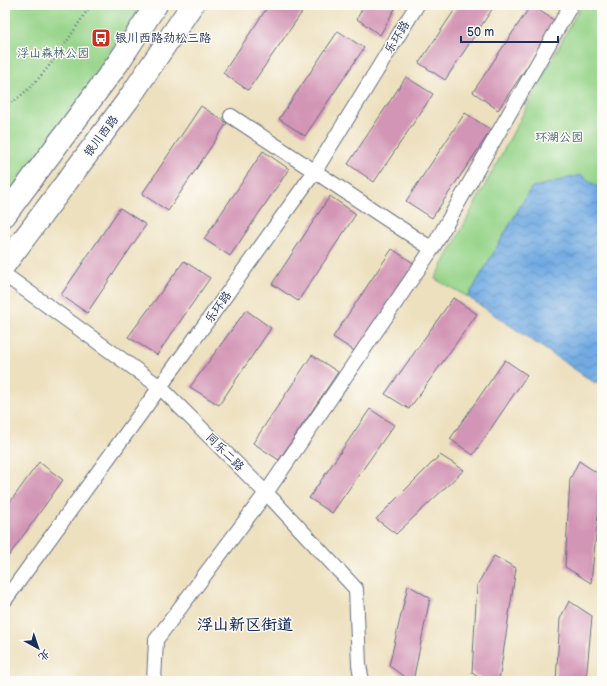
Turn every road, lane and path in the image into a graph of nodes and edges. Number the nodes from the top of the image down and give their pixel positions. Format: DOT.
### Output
graph roads {
  1 [pos="91,5"];
  2 [pos="156,5"];
  3 [pos="192,5"];
  4 [pos="417,5"];
  5 [pos="571,5"];
  6 [pos="5,107"];
  7 [pos="231,116"];
  8 [pos="315,171"];
  9 [pos="5,215"];
  10 [pos="432,249"];
  11 [pos="5,264"];
  12 [pos="5,275"];
  13 [pos="160,387"];
  14 [pos="266,492"];
  15 [pos="5,600"];
  16 [pos="154,681"];
  17 [pos="362,681"];
  1 -- 6 [label="path"];
  2 -- 9 [label="main road"];
  3 -- 11 [label="main road, 银川西路"];
  4 -- 8 [label="street, 乐环路"];
  5 -- 10 [label="street"];
  7 -- 8 [label="street"];
  8 -- 10 [label="street"];
  8 -- 13 [label="street, 乐环路"];
  10 -- 14 [label="street"];
  12 -- 13 [label="street, 同乐二路"];
  13 -- 14 [label="street, 同乐二路"];
  13 -- 15 [label="street, 乐环路"];
  14 -- 16 [label="street"];
  14 -- 17 [label="street, 同乐二路"];
}
